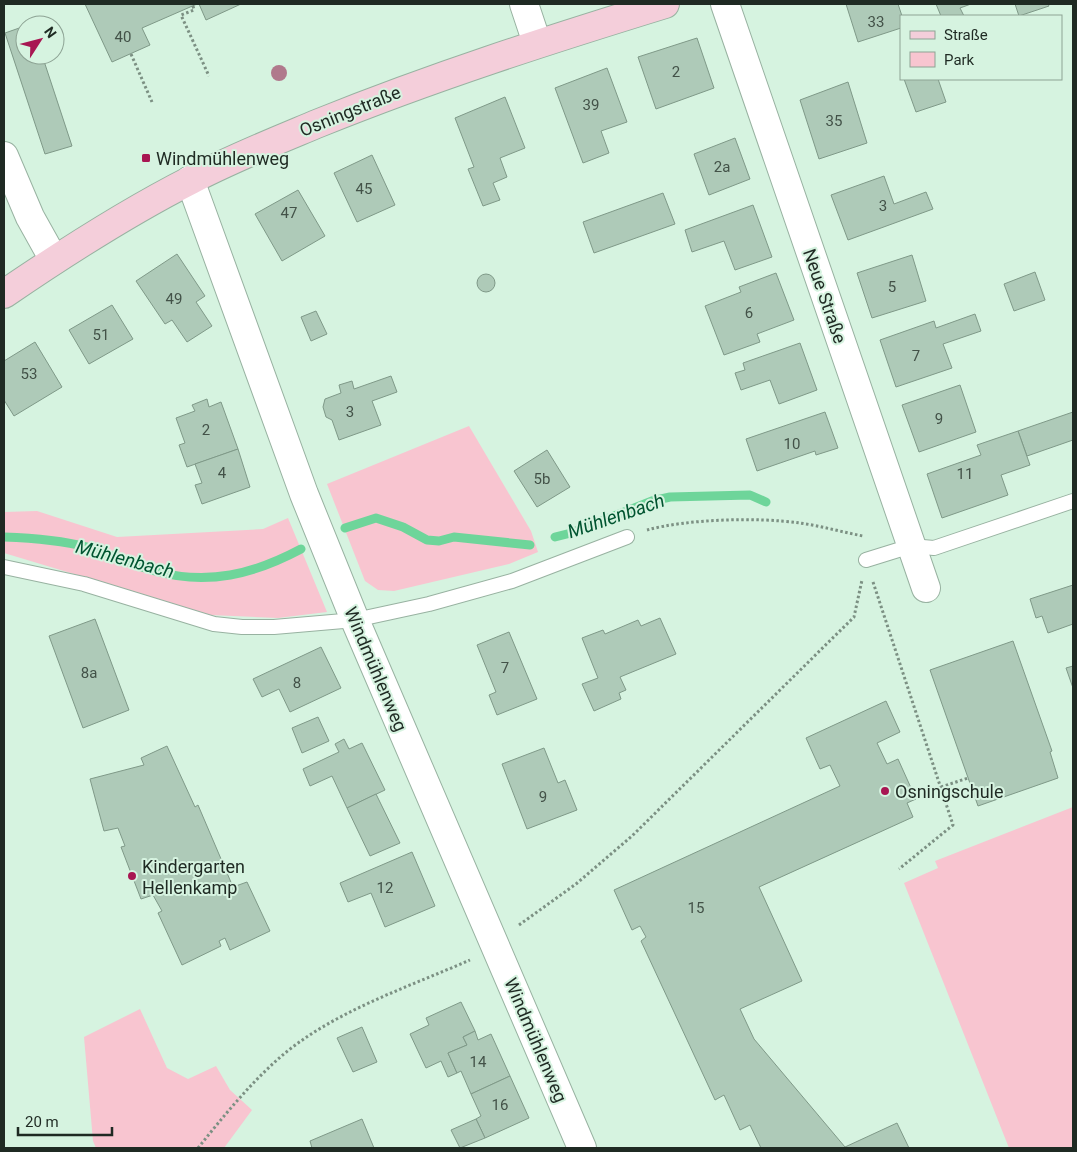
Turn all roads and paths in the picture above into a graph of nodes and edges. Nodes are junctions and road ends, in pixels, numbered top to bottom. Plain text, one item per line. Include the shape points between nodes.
1 (524, 4) edge
2 (665, 4) edge
3 (725, 4) edge
4 (193, 6) dead end
5 (537, 43) junction
6 (131, 54) dead end
7 (209, 76) dead end
8 (152, 102) dead end
9 (4, 156) edge
10 (190, 180) junction
11 (54, 260) junction
12 (4, 294) edge
13 (1073, 501) edge
14 (864, 536) dead end
15 (627, 537) joint
16 (911, 546) junction
17 (866, 560) junction
18 (4, 567) edge
19 (926, 588) dead end
20 (355, 620) junction
21 (968, 778) dead end
22 (941, 787) junction
23 (899, 869) dead end
24 (496, 948) junction
25 (198, 1148) edge
26 (582, 1148) edge

1 - 5 street
2 - 5 main road, Osningstraße
3 - 16 street, Neue Straße
4 - 7 path via 194,10 181,15
5 - 10 main road, Osningstraße via 399,91 243,154
6 - 8 path
9 - 11 street via 30,217
10 - 11 main road, Osningstraße
10 - 20 street, Windmühlenweg via 304,494
11 - 12 main road, Osningstraße
13 - 16 lane via 934,548
14 - 15 path via 799,523 719,522 658,527
15 - 20 lane via 512,581
16 - 17 lane
16 - 19 street, Neue Straße
17 - 22 path
17 - 24 path via 854,617 632,836 576,884 510,931
18 - 20 lane via 84,584 214,624 274,627
20 - 24 street, Windmühlenweg
21 - 22 path
22 - 23 path via 953,825
24 - 25 path via 334,1020 306,1038 277,1059
24 - 26 street, Windmühlenweg

